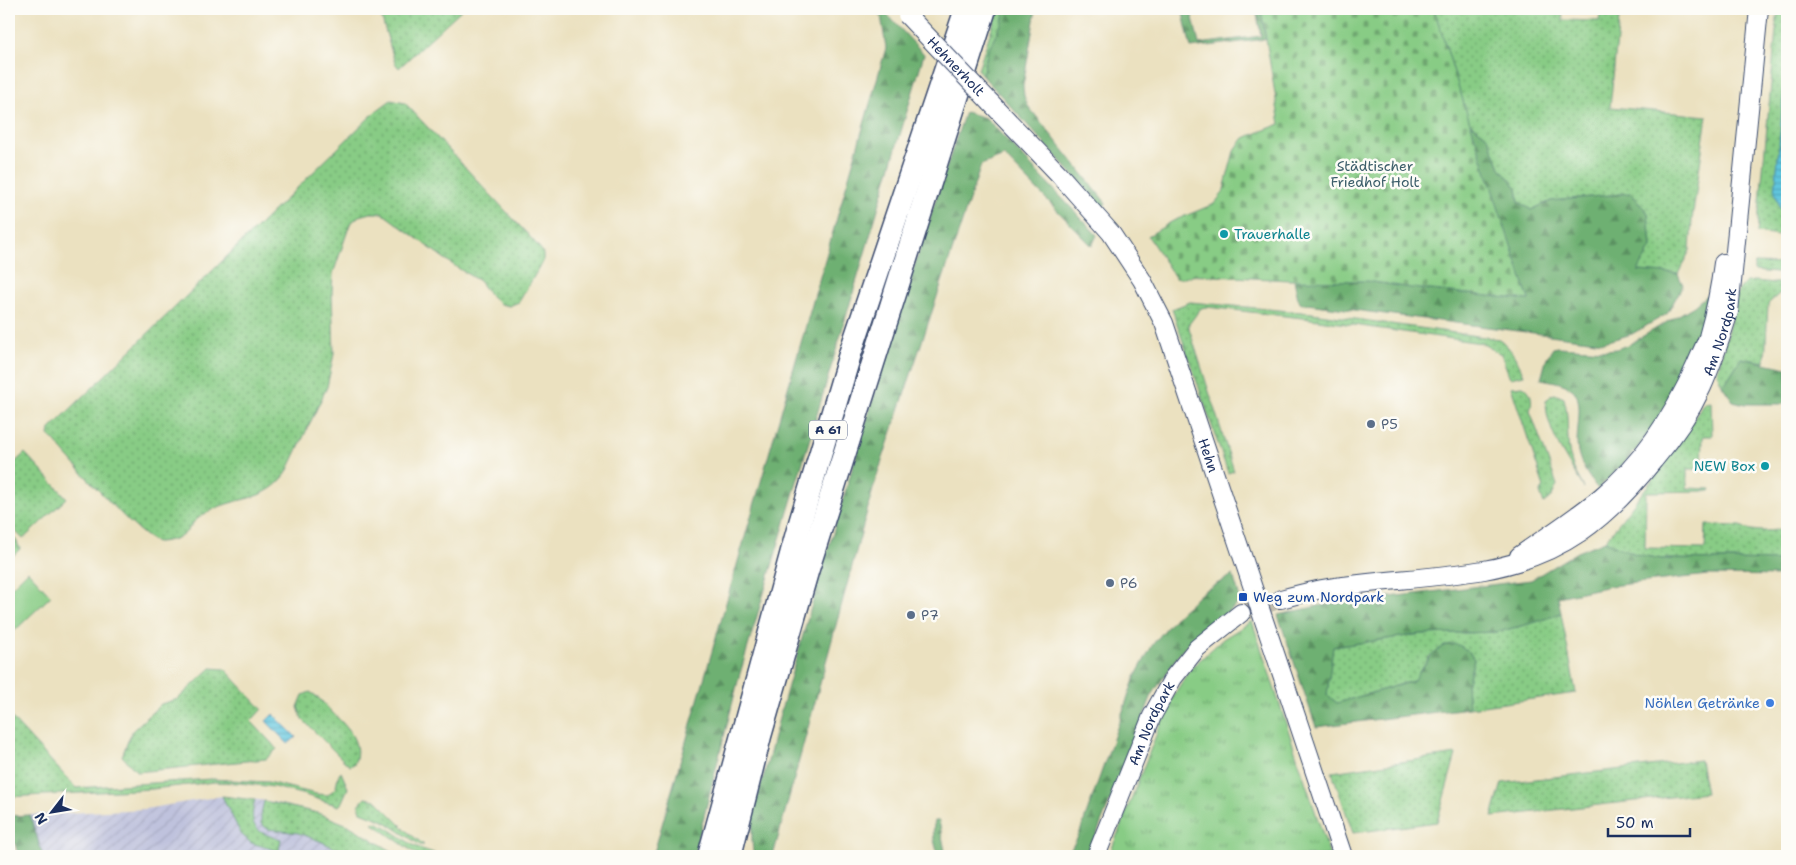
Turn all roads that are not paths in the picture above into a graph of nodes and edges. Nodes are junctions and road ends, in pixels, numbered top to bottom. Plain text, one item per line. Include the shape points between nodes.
1 (966, 9) edge
2 (985, 9) edge
3 (1747, 9) edge
4 (1759, 9) edge
5 (904, 12) edge
6 (990, 102) joint
7 (1511, 563) junction
8 (1281, 599) tunnel mouth
9 (1241, 613) tunnel mouth
10 (709, 856) edge
11 (730, 856) edge
12 (1096, 856) edge
13 (1343, 856) edge

1 - 10 highway, A 61 via 848,363 797,533
2 - 11 highway, A 61 via 807,572
3 - 7 street, Am Nordpark via 1724,259 1707,339 1662,428 1637,462 1601,497
4 - 7 street, Am Nordpark via 1732,295 1702,388 1674,435 1603,516 1569,541 1538,556
5 - 6 street, Hehnerholt, bridge
6 - 13 street, Hehn via 1111,233 1156,306 1177,358
7 - 8 street, Am Nordpark via 1485,570 1322,589
9 - 12 street, Am Nordpark via 1197,648 1174,678 1152,716

